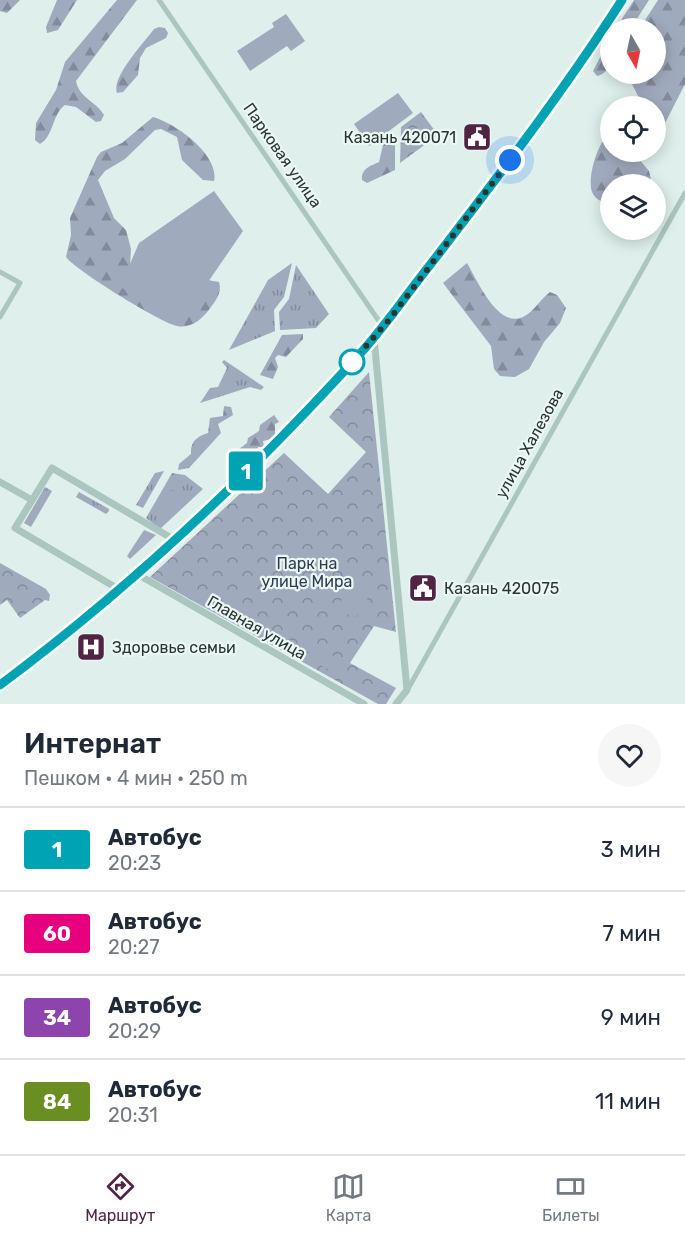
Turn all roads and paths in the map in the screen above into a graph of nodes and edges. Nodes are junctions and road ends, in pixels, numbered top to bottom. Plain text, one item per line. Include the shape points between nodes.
1 (159, 0) edge
2 (622, 0) edge
3 (685, 193) edge
4 (0, 272) edge
5 (0, 317) edge
6 (382, 327) junction
7 (374, 338) junction
8 (0, 482) edge
9 (32, 500) junction
10 (172, 539) junction
11 (137, 574) junction
12 (120, 590) junction
13 (0, 685) edge
14 (407, 690) junction
15 (399, 703) edge
16 (364, 704) edge

1 - 6 street, Парковая улица
2 - 6 main road via 578,67
3 - 14 street, улица Халезова
4 - 5 street via 20,283
6 - 7 main road
7 - 10 main road via 277,441
7 - 14 street
8 - 9 street
9 - 10 street via 52,468
9 - 12 street via 15,528
10 - 11 main road
11 - 12 main road
11 - 16 street, Главная улица
12 - 13 main road
14 - 15 street, улица Халезова

